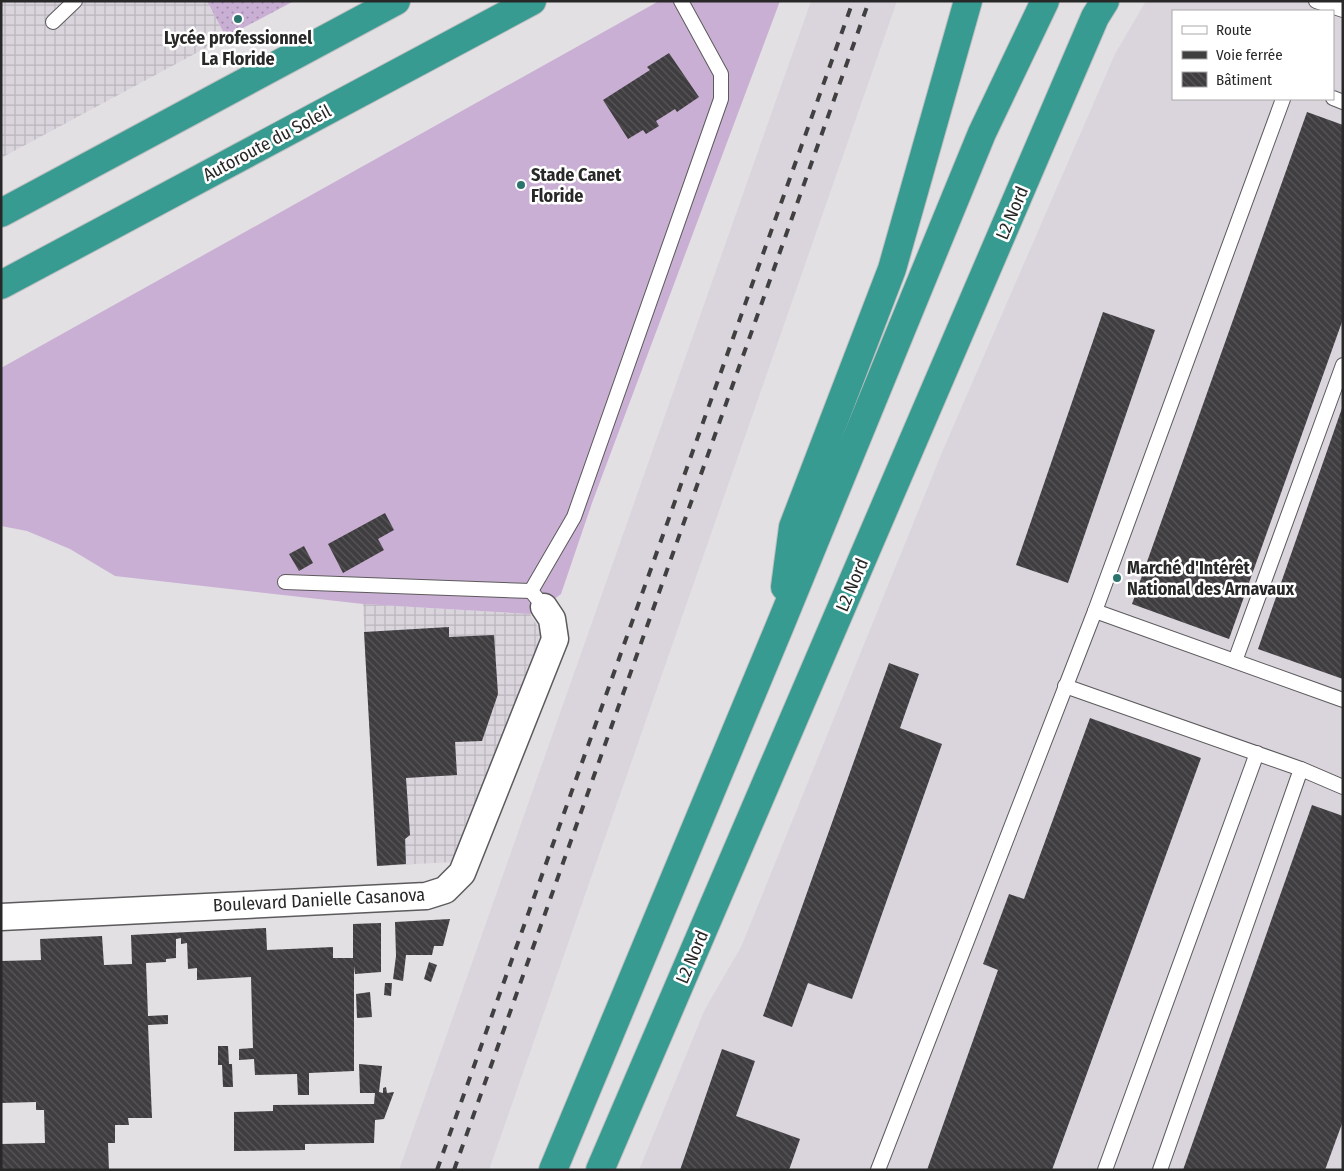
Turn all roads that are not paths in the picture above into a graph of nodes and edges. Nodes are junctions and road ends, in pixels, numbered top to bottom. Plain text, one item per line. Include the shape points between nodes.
1 (75, 1) edge
2 (396, 1) edge
3 (532, 1) edge
4 (681, 1) edge
5 (968, 1) edge
6 (1045, 1) edge
7 (1104, 1) edge
8 (1317, 5) edge
9 (1343, 10) edge
10 (52, 22) dead end
11 (1283, 100) edge
12 (1, 214) edge
13 (1, 285) edge
14 (1343, 365) edge
15 (285, 582) dead end
16 (538, 599) junction
17 (1095, 611) junction
18 (779, 628) junction
19 (1235, 661) junction
20 (1066, 686) junction
21 (1343, 700) edge
22 (1257, 753) junction
23 (1301, 769) junction
24 (1343, 787) edge
25 (1, 917) edge
26 (552, 1170) edge
27 (600, 1170) edge
28 (878, 1170) edge
29 (1105, 1170) edge
30 (1160, 1170) edge

1 - 10 lane
2 - 12 highway
3 - 13 highway, Autoroute du Soleil
4 - 16 lane via 720,74 721,99 574,517
5 - 18 highway via 892,269 793,527
6 - 18 highway via 982,133
7 - 27 highway, L2 Nord
8 - 9 lane
11 - 17 lane
14 - 19 lane
15 - 16 lane
16 - 25 street, Boulevard Danielle Casanova via 552,620 555,639 462,872 445,890 426,896
17 - 19 lane
17 - 20 lane
18 - 26 highway
19 - 21 lane
20 - 22 lane
20 - 28 lane
22 - 23 lane
22 - 29 lane
23 - 24 lane
23 - 30 lane

